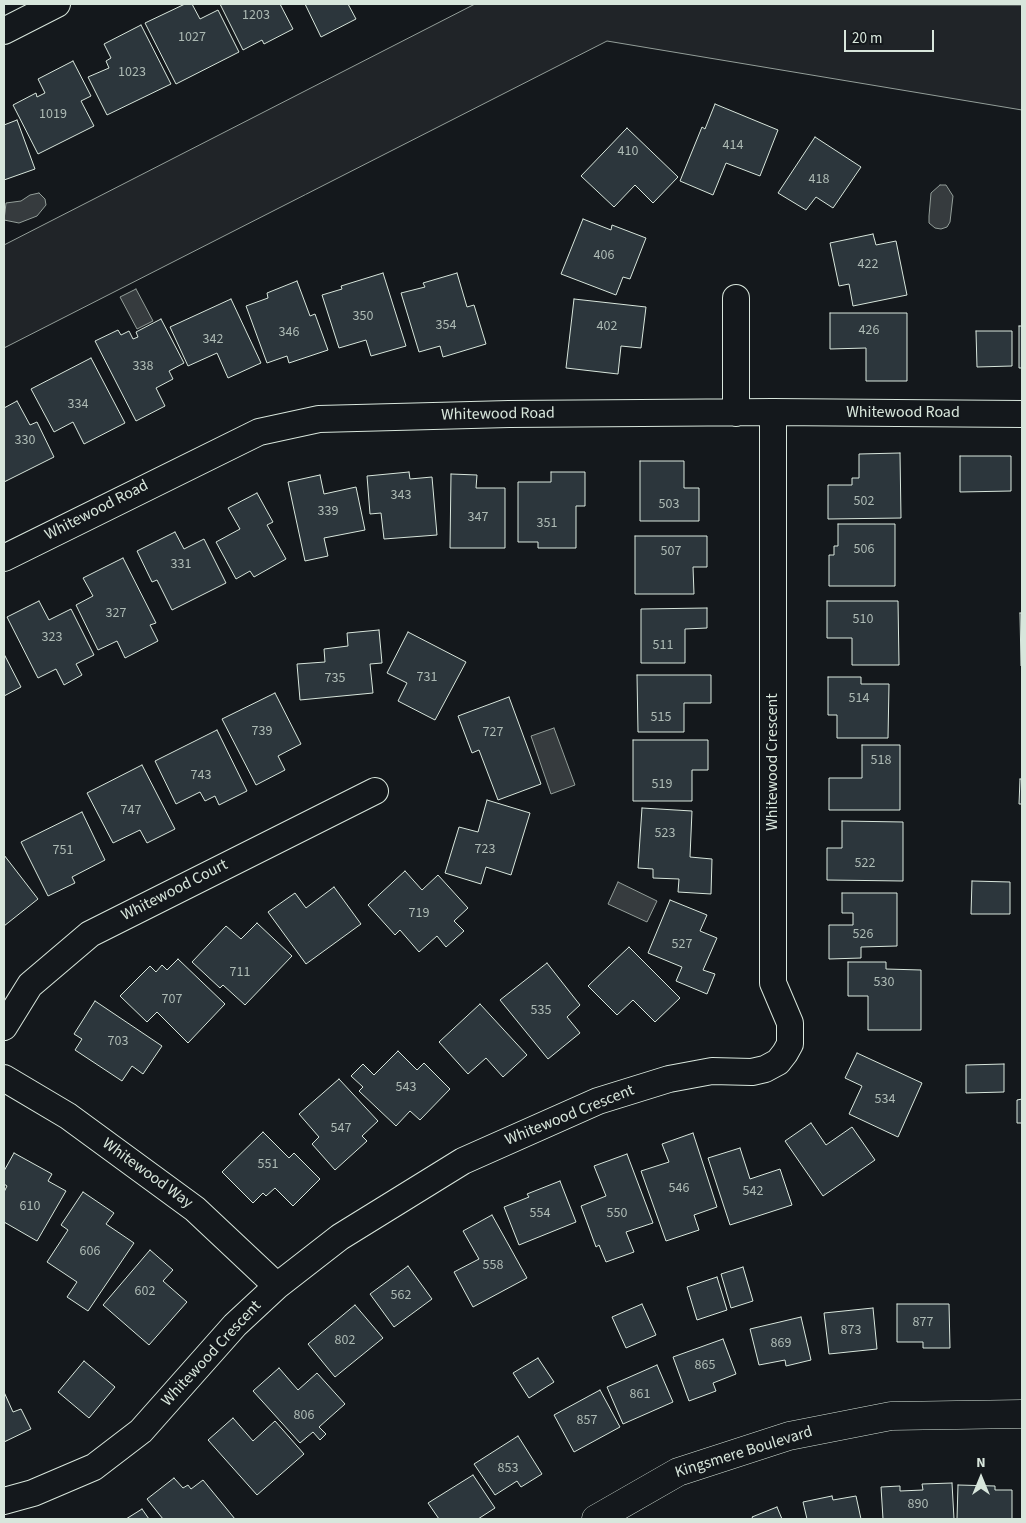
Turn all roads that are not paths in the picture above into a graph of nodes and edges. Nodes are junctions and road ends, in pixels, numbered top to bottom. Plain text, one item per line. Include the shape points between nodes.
1 (57, 4) edge
2 (4, 31) edge
3 (736, 298) dead end
4 (772, 412) junction
5 (736, 413) junction
6 (1022, 414) edge
7 (4, 558) edge
8 (375, 791) dead end
9 (4, 1027) edge
10 (4, 1078) edge
11 (277, 1286) junction
12 (1022, 1414) edge
13 (4, 1501) edge
14 (596, 1519) edge

1 - 2 street
3 - 5 street
4 - 5 street, Whitewood Road
4 - 6 street, Whitewood Road
4 - 11 street, Whitewood Crescent via 773,984 790,1023 790,1044 785,1053 778,1062 765,1069 752,1072 712,1071 669,1079 598,1101 525,1131 463,1161 397,1200
5 - 7 street, Whitewood Road via 319,419 259,432
8 - 9 street, Whitewood Court via 90,934 30,985
10 - 11 street, Whitewood Way via 68,1116 196,1209
11 - 13 street, Whitewood Crescent via 235,1325 142,1431 94,1467 33,1493
12 - 14 street, Kingsmere Boulevard via 891,1416 789,1436 678,1472

